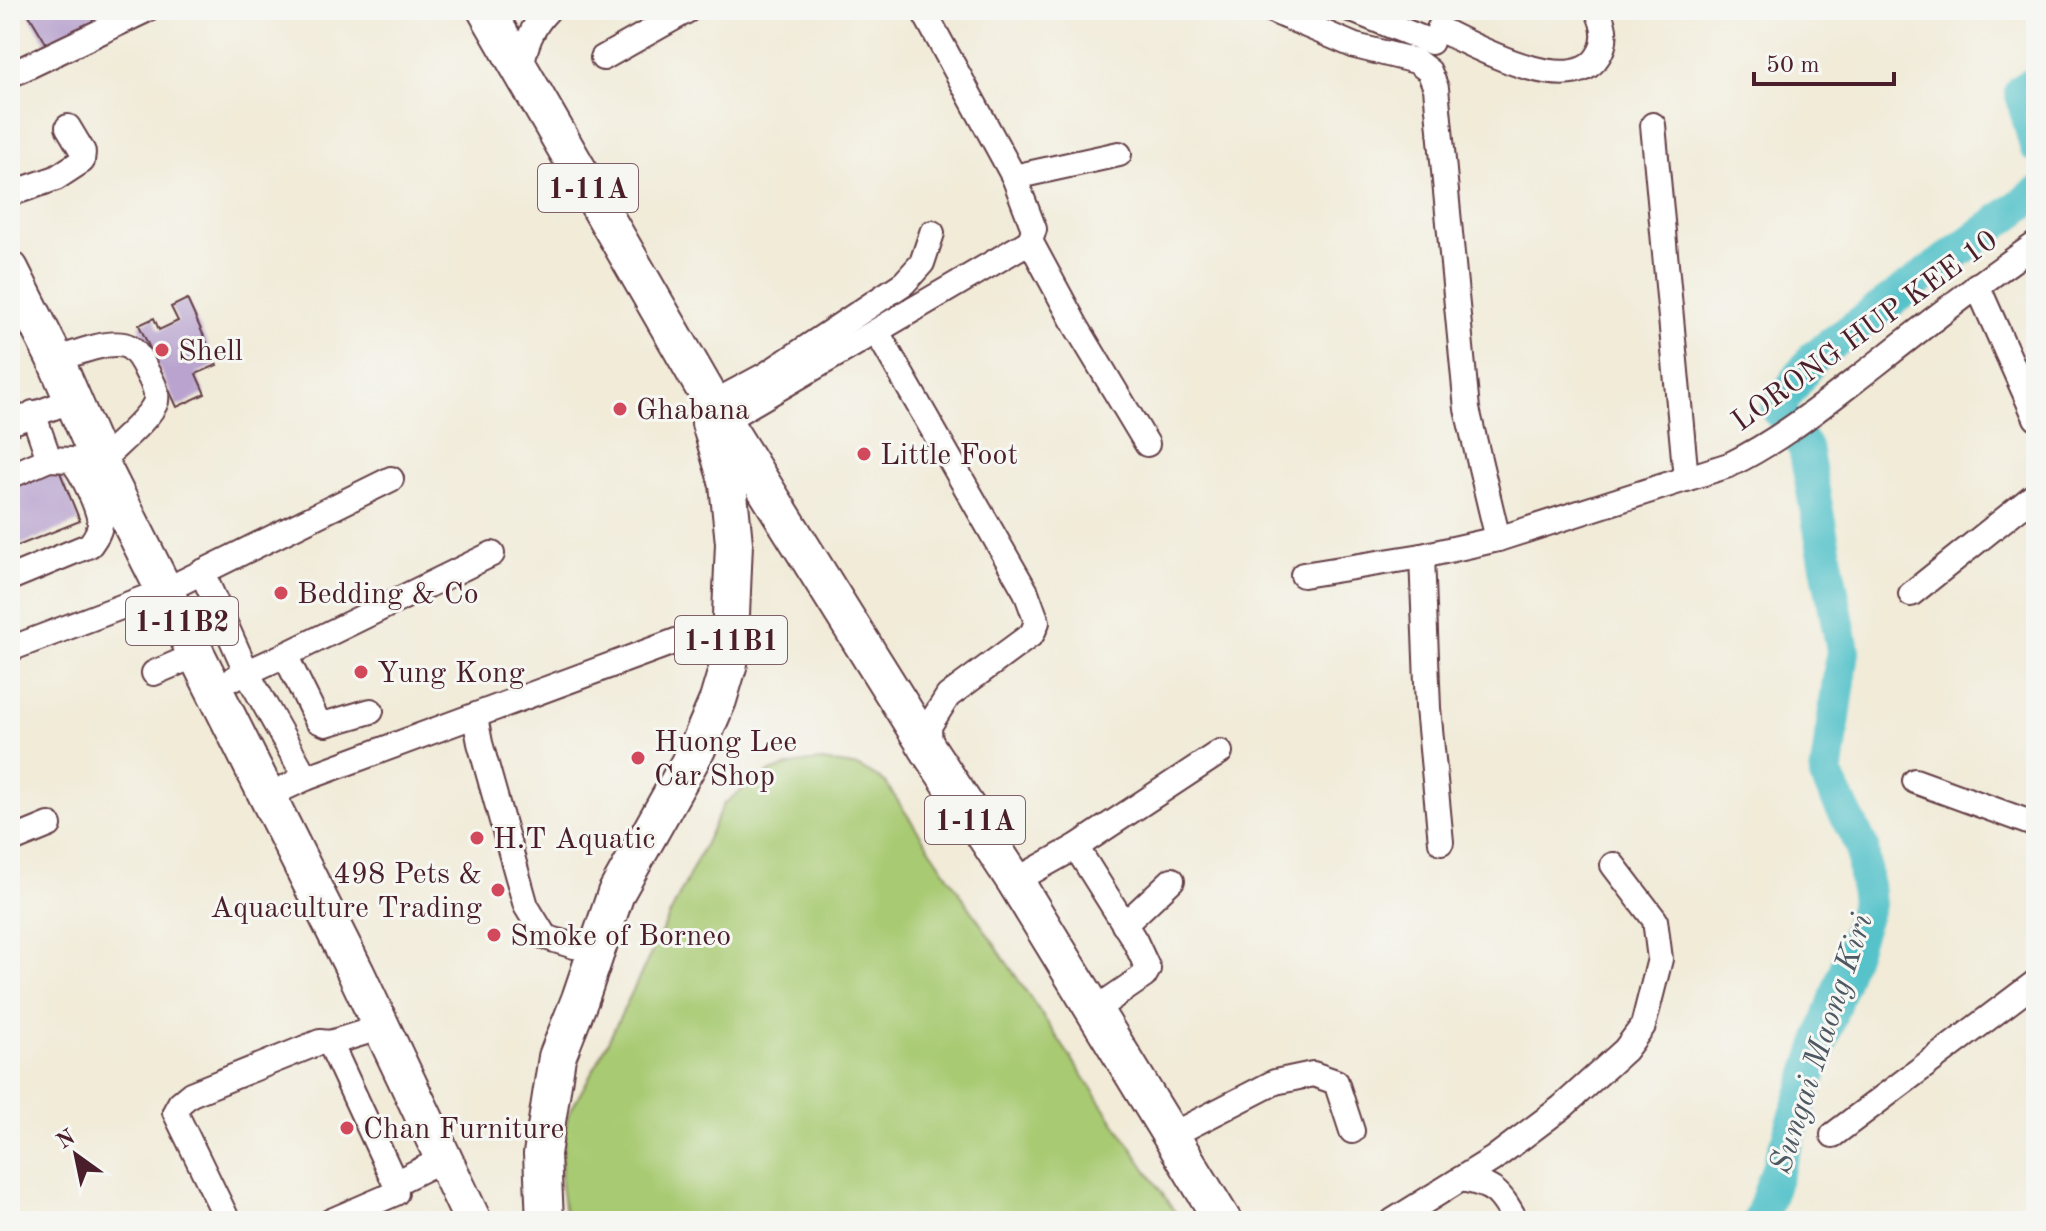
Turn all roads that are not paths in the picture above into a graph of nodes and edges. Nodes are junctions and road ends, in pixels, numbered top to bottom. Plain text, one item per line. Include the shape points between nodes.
1 (146, 10) edge
2 (486, 10) edge
3 (548, 10) edge
4 (688, 10) edge
5 (923, 10) edge
6 (1271, 10) edge
7 (1352, 10) edge
8 (1597, 10) edge
9 (1439, 27) edge
10 (603, 58) dead end
11 (1421, 65) junction
12 (520, 71) junction
13 (10, 75) edge
14 (1653, 125) dead end
15 (68, 127) dead end
16 (1119, 154) dead end
17 (1014, 177) junction
18 (10, 194) edge
19 (932, 233) dead end
20 (1030, 241) junction
21 (2036, 244) edge
22 (10, 269) edge
23 (1977, 285) junction
24 (21, 318) edge
25 (877, 332) junction
26 (56, 361) junction
27 (690, 365) junction
28 (73, 400) junction
29 (718, 412) junction
30 (33, 413) junction
31 (2036, 418) edge
32 (10, 423) edge
33 (1147, 444) dead end
34 (49, 459) junction
35 (100, 462) junction
36 (10, 476) edge
37 (391, 479) dead end
38 (1686, 479) junction
39 (2036, 494) edge
40 (1498, 539) junction
41 (492, 554) dead end
42 (1422, 556) junction
43 (202, 572) junction
44 (1303, 575) dead end
45 (10, 578) edge
46 (166, 590) junction
47 (1911, 594) dead end
48 (695, 634) dead end
49 (10, 649) edge
50 (198, 654) junction
51 (285, 655) junction
52 (154, 673) dead end
53 (231, 680) junction
54 (371, 711) dead end
55 (475, 717) junction
56 (930, 752) junction
57 (1220, 752) dead end
58 (306, 778) junction
59 (1915, 781) dead end
60 (267, 796) junction
61 (49, 825) dead end
62 (2036, 825) edge
63 (13, 831) edge
64 (1441, 842) dead end
65 (1076, 847) junction
66 (1613, 865) dead end
67 (1172, 880) dead end
68 (1015, 881) junction
69 (616, 893) junction
70 (1124, 925) junction
71 (574, 946) joint
72 (2036, 982) edge
73 (1093, 1011) junction
74 (382, 1027) junction
75 (330, 1043) junction
76 (1352, 1131) dead end
77 (1833, 1135) dead end
78 (1170, 1136) junction
79 (445, 1158) junction
80 (1461, 1179) junction
81 (395, 1183) junction
82 (228, 1221) edge
83 (331, 1221) edge
84 (473, 1221) edge
85 (545, 1221) edge
86 (1223, 1221) edge
87 (1393, 1221) edge
88 (1516, 1221) edge

1 - 13 street
2 - 12 highway, 1-11A
3 - 12 street via 525,48
4 - 10 street
5 - 17 street
6 - 11 street via 1355,46
7 - 9 street
8 - 9 street via 1605,27 1604,48 1580,72 1510,63
9 - 11 street
11 - 40 street via 1436,88 1467,409
12 - 27 highway, 1-11A
14 - 38 street
15 - 18 street via 83,152 82,161 56,178
16 - 17 street
17 - 20 street via 1034,229
19 - 29 street via 922,263 904,283
20 - 25 street
20 - 33 street
21 - 23 street, LORONG HUP KEE 10
22 - 24 highway, 1-11B2
23 - 31 street
23 - 38 street, LORONG HUP KEE 10 via 1771,444
24 - 26 highway, 1-11B2
25 - 29 street
25 - 56 street via 1026,592 1037,622 1032,634 948,696 929,726
26 - 28 highway, 1-11B2
26 - 35 street via 122,344 142,361 155,387 156,401 149,414
27 - 29 highway, 1-11A
27 - 69 highway, 1-11B1 via 728,484 734,543 729,663 697,749
28 - 30 street
28 - 35 highway, 1-11B2
29 - 56 highway, 1-11A
30 - 32 street
30 - 34 street
34 - 36 street
34 - 45 street via 71,460 80,469 100,523 97,535 90,545
35 - 46 highway, 1-11B2
37 - 43 street
38 - 40 street, LORONG HUP KEE 10
39 - 47 street
40 - 42 street, LORONG HUP KEE 10
41 - 51 street
42 - 44 street, LORONG HUP KEE 10
42 - 64 street via 1428,708
43 - 46 street
43 - 53 street
46 - 49 street
46 - 50 highway, 1-11B2
48 - 55 street
50 - 52 street
50 - 53 highway, 1-11B2
51 - 53 street
51 - 54 street via 317,720 326,724
53 - 58 street
53 - 60 highway, 1-11B2
55 - 58 street
55 - 71 street via 526,906 545,937
56 - 68 highway, 1-11A
57 - 65 street
58 - 60 street
59 - 62 street
60 - 74 highway, 1-11B2
61 - 63 street
65 - 68 street
65 - 70 street
66 - 80 street via 1655,920 1660,959 1643,1026 1625,1050 1562,1107
67 - 70 street
68 - 73 highway, 1-11A
69 - 71 highway via 587,923
69 - 85 highway, 1-11B1 via 557,1057 542,1154
70 - 73 street via 1148,969
72 - 77 street
73 - 78 highway, 1-11A
74 - 75 street
74 - 79 highway, 1-11B2
75 - 81 street
75 - 82 street via 320,1042 180,1103 175,1112
76 - 78 street via 1336,1082 1313,1074 1275,1082
78 - 86 highway, 1-11A
79 - 81 street
79 - 84 highway, 1-11B2
80 - 87 street
80 - 88 street via 1485,1184 1501,1195
81 - 83 street via 396,1193

